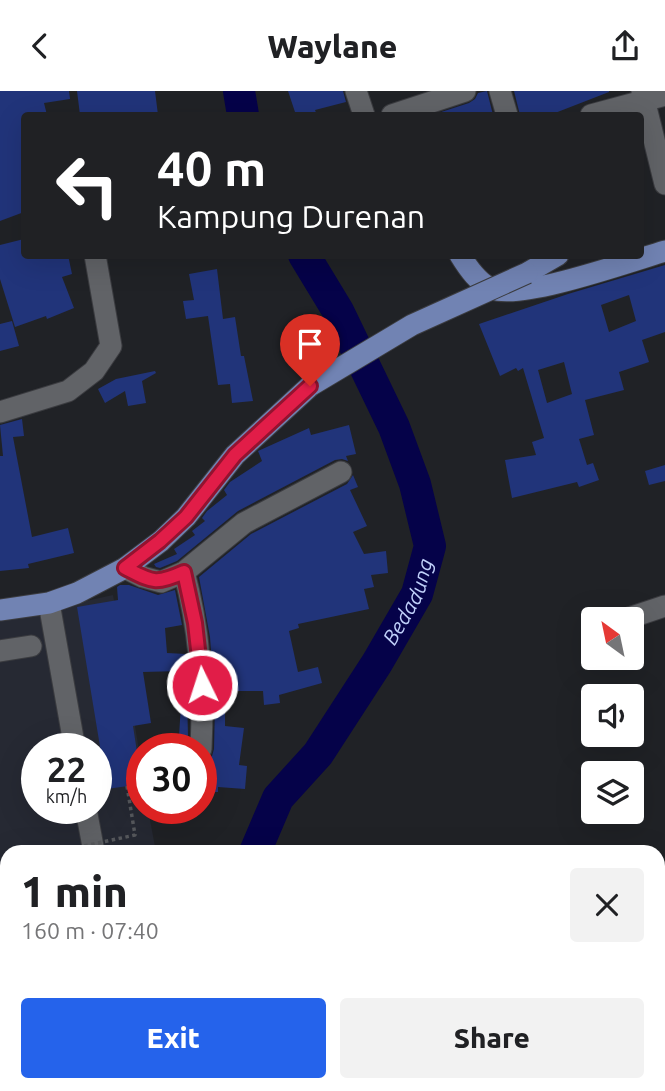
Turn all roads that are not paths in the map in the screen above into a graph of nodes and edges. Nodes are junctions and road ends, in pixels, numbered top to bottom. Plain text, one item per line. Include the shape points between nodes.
1 (356, 91) edge
2 (465, 91) edge
3 (500, 91) edge
4 (665, 95) edge
5 (643, 96) edge
6 (363, 112) edge
7 (401, 112) edge
8 (506, 112) edge
9 (600, 112) edge
10 (665, 184) edge
11 (665, 251) edge
12 (644, 257) edge
13 (96, 259) edge
14 (463, 259) edge
15 (551, 259) edge
16 (638, 259) edge
17 (0, 412) edge
18 (341, 473) dead end
19 (125, 568) junction
20 (184, 572) junction
21 (50, 603) junction
22 (665, 606) edge
23 (0, 610) edge
24 (644, 613) edge
25 (31, 646) dead end
26 (0, 651) edge
27 (72, 733) edge
28 (202, 733) edge
29 (89, 824) edge
30 (93, 845) edge

1 - 6 street
2 - 7 street
3 - 8 street
4 - 5 street
5 - 9 street
5 - 10 street
11 - 12 main road
13 - 17 street via 110,346 94,371 68,391
14 - 16 main road via 482,282 506,292 532,290
15 - 19 main road, bridge via 412,325 310,386 235,455 186,517
18 - 20 street via 244,523
19 - 20 street via 161,582
19 - 21 main road
20 - 28 street via 201,662
21 - 23 main road
21 - 27 street
22 - 24 street
25 - 26 street
29 - 30 street

